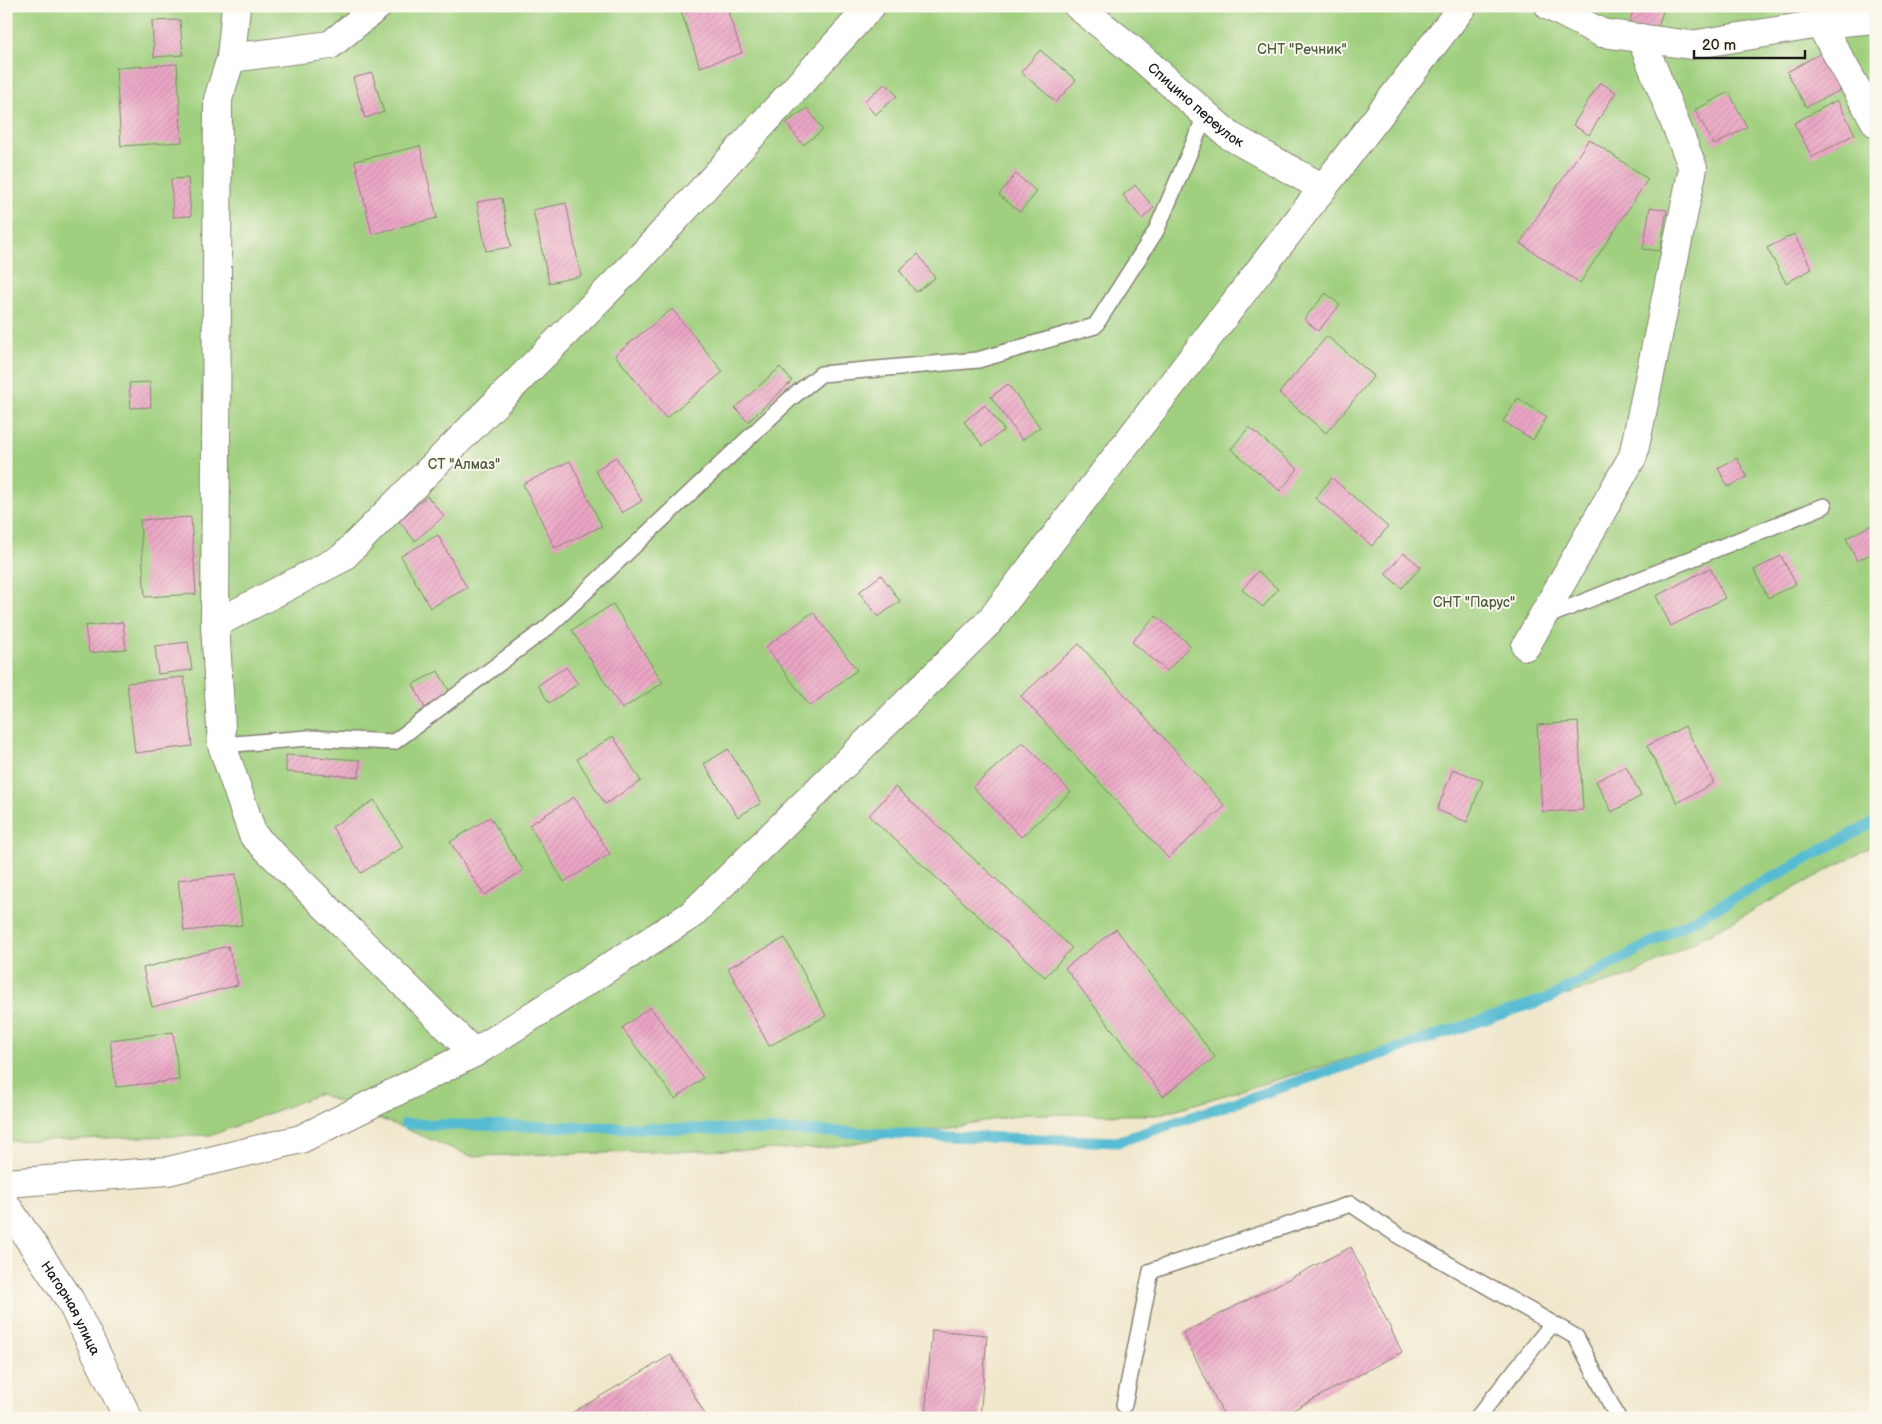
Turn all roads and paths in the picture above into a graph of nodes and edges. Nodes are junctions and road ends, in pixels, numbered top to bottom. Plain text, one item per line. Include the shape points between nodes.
1 (236, 6) edge
2 (378, 6) edge
3 (871, 6) edge
4 (1078, 6) edge
5 (1463, 6) edge
6 (1549, 6) edge
7 (1876, 19) edge
8 (1820, 24) junction
9 (1641, 38) junction
10 (231, 58) junction
11 (1206, 114) junction
12 (1876, 123) edge
13 (1324, 188) junction
14 (1824, 506) dead end
15 (1541, 619) junction
16 (215, 624) junction
17 (1526, 646) dead end
18 (222, 745) junction
19 (474, 1054) junction
20 (6, 1183) edge
21 (6, 1205) edge
22 (1552, 1324) junction
23 (1124, 1405) dead end
24 (128, 1418) edge
25 (1477, 1418) edge
26 (1618, 1418) edge

1 - 10 street
2 - 10 street via 330,45
3 - 16 street via 636,262 342,558
4 - 11 street, Спицино переулок
5 - 13 street
6 - 9 street via 1602,33
7 - 8 street
8 - 9 street via 1691,45
8 - 12 street
9 - 15 street via 1694,168 1633,456
10 - 16 street via 218,99
11 - 13 street, Спицино переулок via 1230,136
11 - 18 lane via 1156,231 1094,326 978,360 821,374 790,399 548,627 394,742 308,738
13 - 19 street via 989,622 692,915
14 - 15 lane
15 - 17 street
16 - 18 street
18 - 19 street via 253,835
19 - 20 street via 301,1139 168,1171
21 - 24 street, Нагорная улица via 70,1300
22 - 23 lane via 1398,1236 1351,1204 1151,1270
22 - 25 lane
22 - 26 lane via 1576,1338

